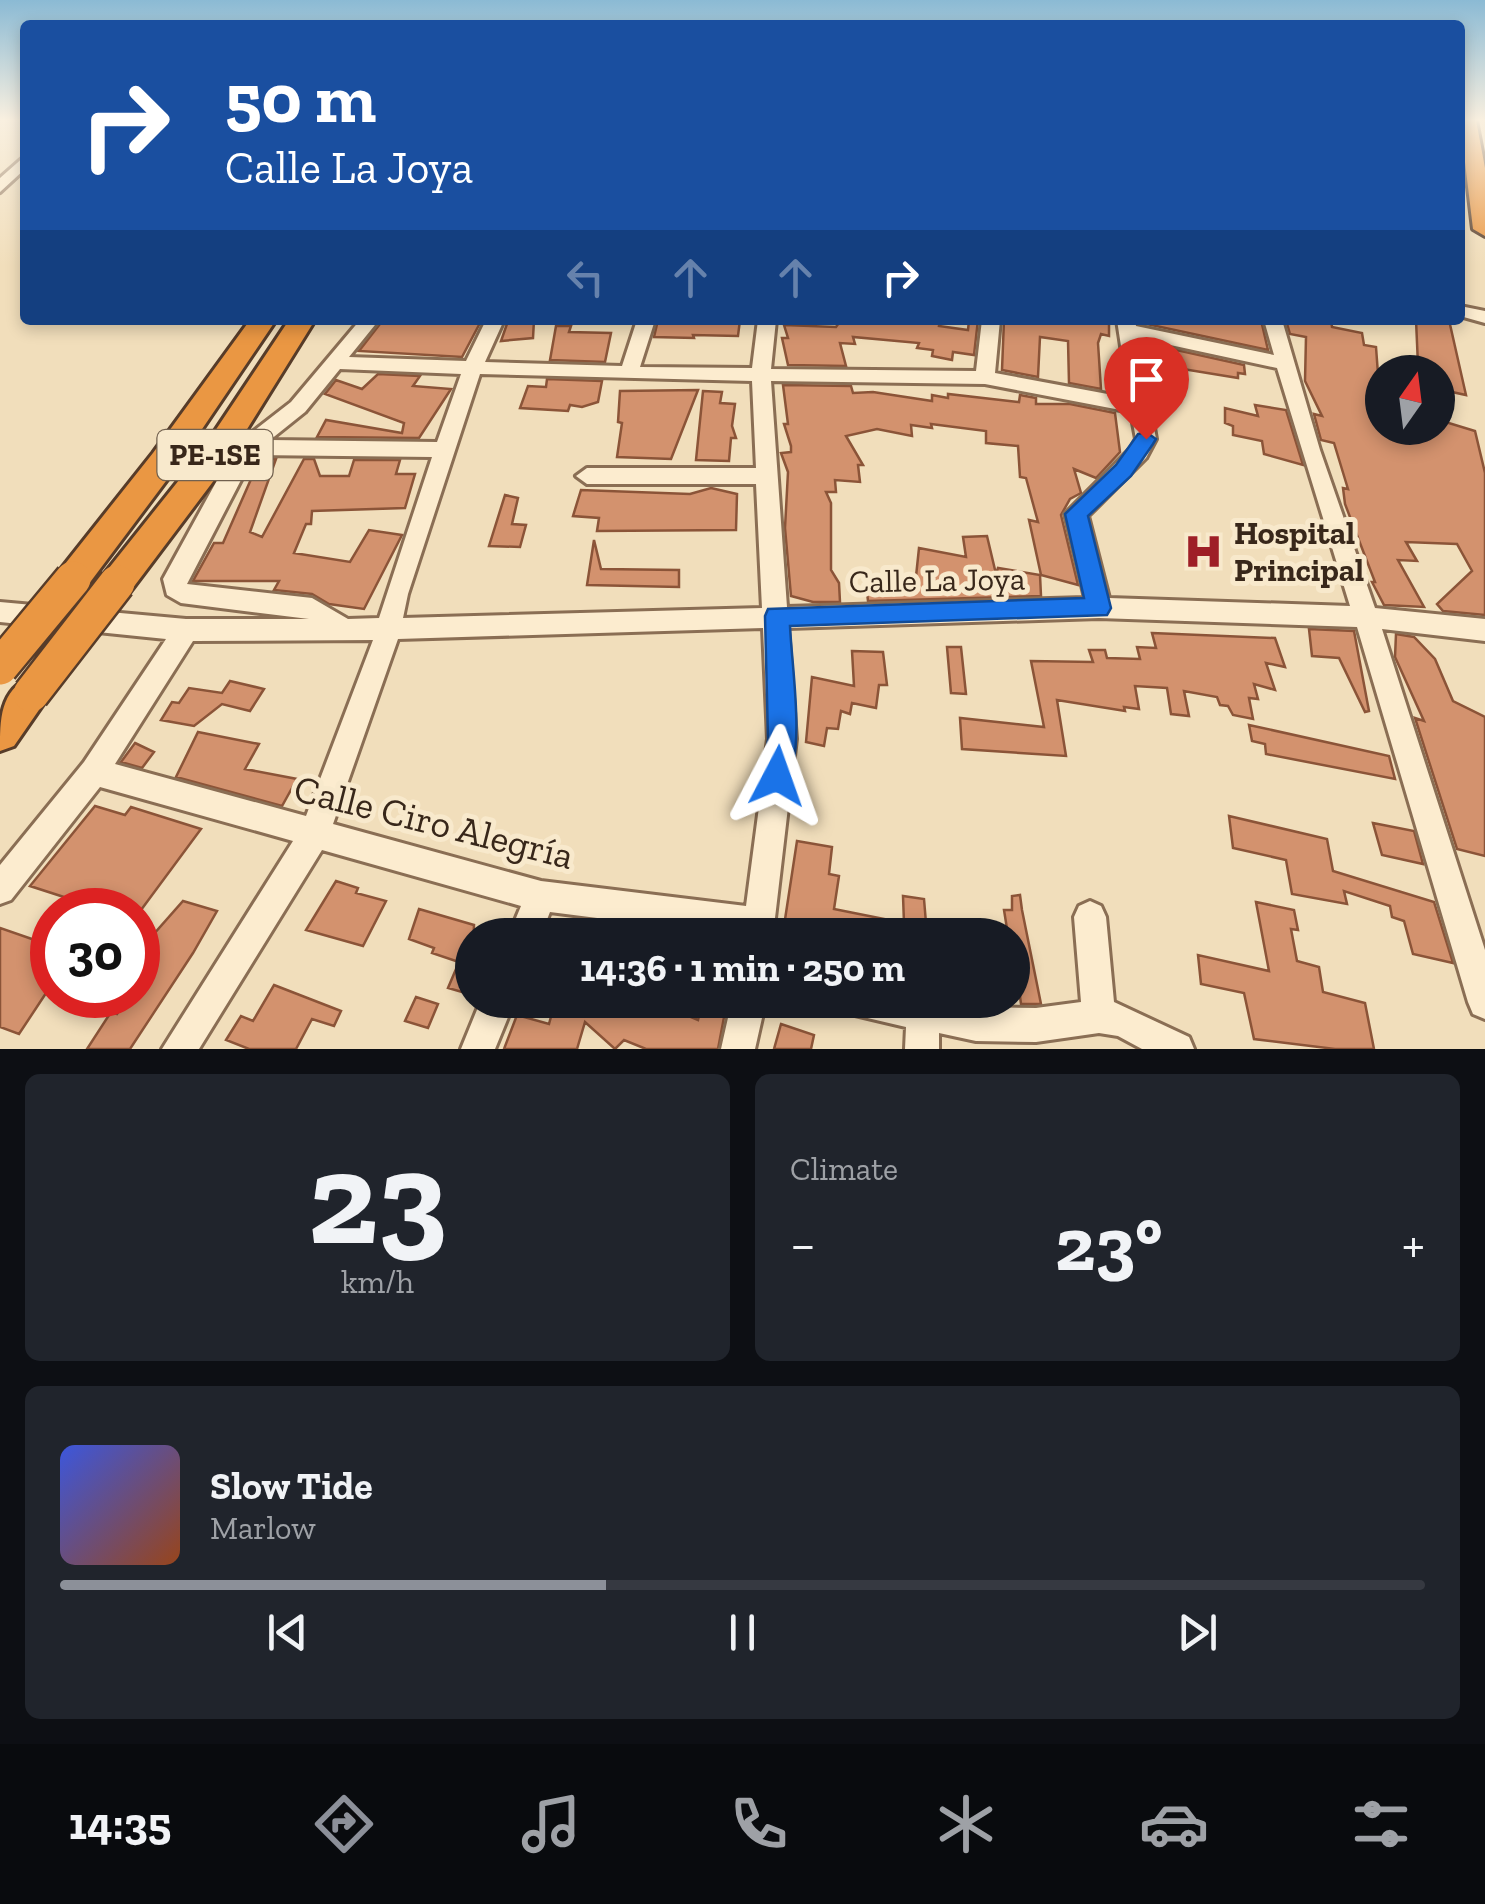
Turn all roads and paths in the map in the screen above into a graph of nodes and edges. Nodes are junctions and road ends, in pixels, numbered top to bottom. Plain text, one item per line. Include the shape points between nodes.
1 (1475, 169) edge
2 (1485, 229) edge
3 (259, 325) edge
4 (299, 325) edge
5 (366, 325) edge
6 (493, 325) edge
7 (644, 325) edge
8 (766, 325) edge
9 (990, 325) edge
10 (1127, 325) edge
11 (1274, 325) edge
12 (336, 363) junction
13 (1283, 363) junction
14 (472, 367) junction
15 (629, 374) junction
16 (761, 375) junction
17 (985, 378) junction
18 (1142, 407) junction
19 (248, 447) junction
20 (444, 450) junction
21 (208, 464) junction
22 (587, 476) dead end
23 (768, 476) junction
24 (1099, 608) junction
25 (0, 612) edge
26 (777, 616) junction
27 (1366, 617) junction
28 (344, 629) junction
29 (390, 629) junction
30 (186, 630) junction
31 (1485, 630) edge
32 (0, 666) edge
33 (0, 733) edge
34 (94, 772) junction
35 (314, 835) junction
36 (0, 890) edge
37 (541, 896) junction
38 (1090, 917) dead end
39 (532, 918) edge
40 (686, 918) edge
41 (760, 918) edge
42 (1485, 1002) edge
43 (1100, 1016) junction
44 (491, 1018) edge
45 (744, 1018) edge
46 (923, 1018) edge
47 (944, 1018) edge
48 (180, 1049) edge
49 (478, 1049) edge
50 (738, 1049) edge
51 (922, 1049) edge
52 (1177, 1049) edge

1 - 2 highway
3 - 32 highway, PE-1SE, bridge via 164,461
4 - 21 highway, PE-1SE
5 - 12 street
6 - 14 street
7 - 15 street
8 - 16 street
9 - 17 street
10 - 13 street
10 - 18 street
11 - 13 street
12 - 14 street
12 - 19 street via 290,415
13 - 27 street
14 - 15 street
14 - 20 street
15 - 16 street
16 - 17 street
16 - 23 street
17 - 18 street
18 - 24 street via 1146,439 1139,454 1076,514
19 - 20 street
19 - 21 street
19 - 28 street via 174,588 312,608
20 - 29 street
21 - 33 highway, PE-1SE, bridge
22 - 23 street
23 - 26 street
24 - 26 street, Calle La Joya
24 - 27 street, Calle La Joya
25 - 30 street, Calle La Joya
26 - 29 street, Calle La Joya
26 - 41 street via 782,739
27 - 31 street, Calle La Joya
27 - 42 street
28 - 29 street, Calle La Joya
28 - 30 street, Calle La Joya
29 - 35 street
30 - 34 street
34 - 35 street, Calle Ciro Alegría
34 - 36 street
35 - 37 street, Calle Ciro Alegría
35 - 48 street
37 - 39 street
37 - 40 street, Calle Ciro Alegría
38 - 43 street
43 - 47 street via 1036,1025
43 - 52 street
44 - 49 street
45 - 50 street
46 - 51 street

